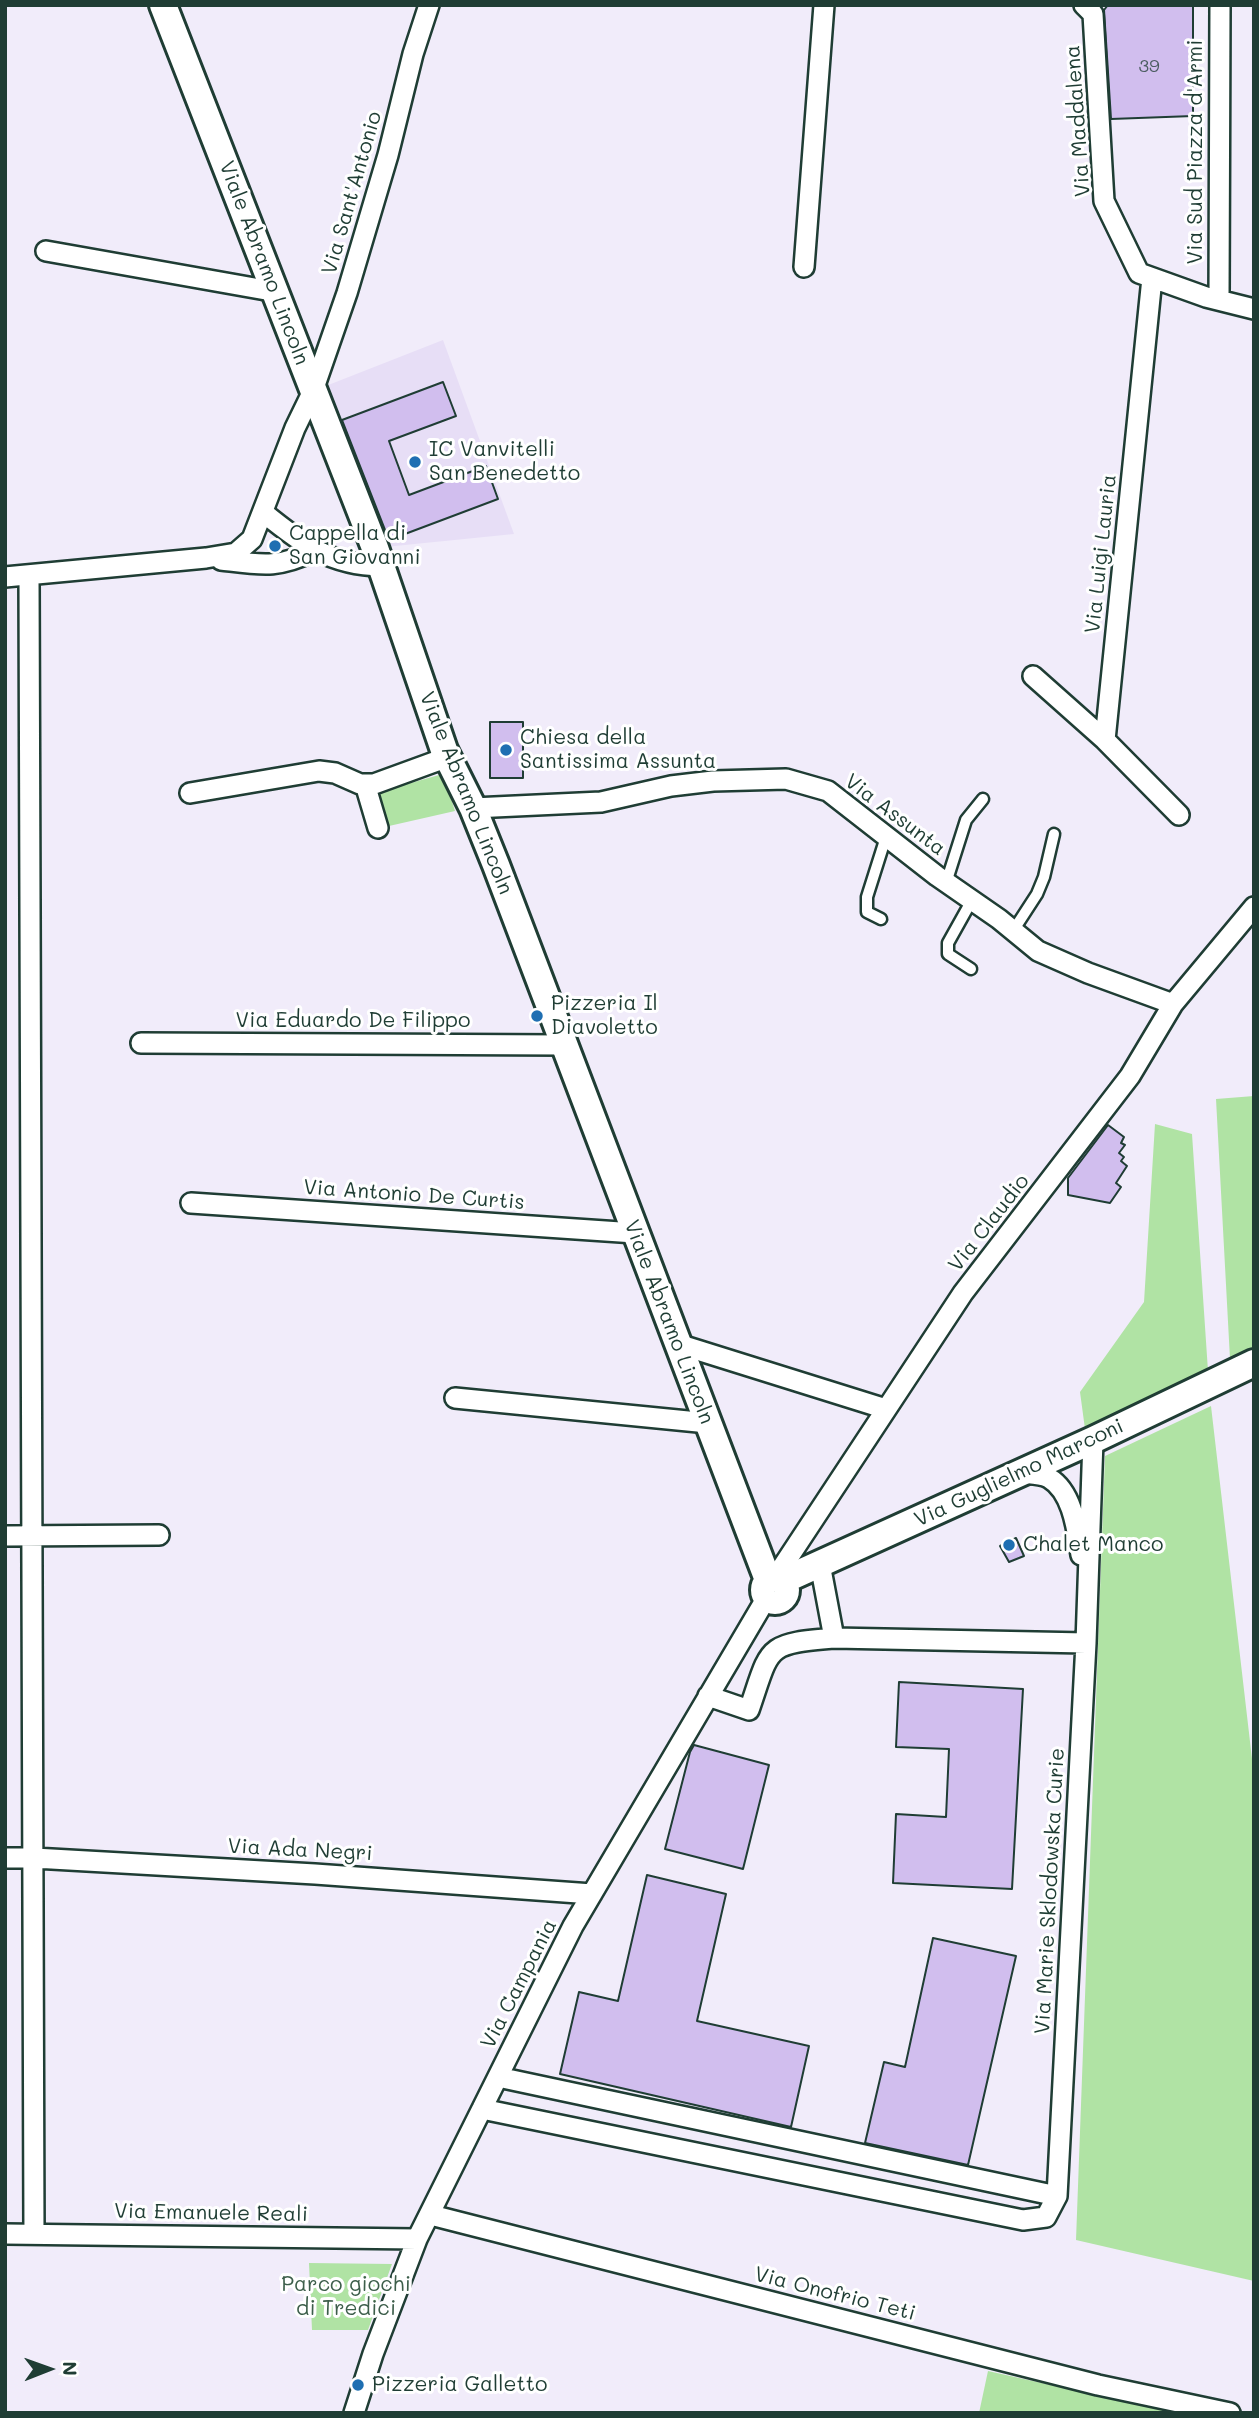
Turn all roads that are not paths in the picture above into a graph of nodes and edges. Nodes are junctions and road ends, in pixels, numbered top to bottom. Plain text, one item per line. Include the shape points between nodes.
1 (163, 5) edge
2 (429, 5) edge
3 (824, 5) edge
4 (1220, 5) edge
5 (1092, 8) edge
6 (46, 251) dead end
7 (804, 267) dead end
8 (1152, 278) junction
9 (277, 292) junction
10 (1219, 299) junction
11 (1254, 309) edge
12 (313, 391) junction
13 (264, 513) junction
14 (316, 550) junction
15 (206, 558) junction
16 (381, 566) junction
17 (29, 575) junction
18 (5, 577) edge
19 (1033, 676) dead end
20 (1105, 740) junction
21 (448, 757) junction
22 (365, 784) junction
23 (190, 793) dead end
24 (983, 799) dead end
25 (473, 808) junction
26 (1179, 815) dead end
27 (378, 828) dead end
28 (1054, 834) dead end
29 (886, 837) junction
30 (946, 883) junction
31 (972, 900) junction
32 (1254, 907) edge
33 (881, 919) dead end
34 (1013, 931) junction
35 (971, 969) dead end
36 (1173, 1004) junction
37 (141, 1043) dead end
38 (564, 1045) junction
39 (191, 1203) dead end
40 (635, 1233) junction
41 (677, 1343) junction
42 (1254, 1363) edge
43 (455, 1398) dead end
44 (886, 1409) junction
45 (708, 1423) junction
46 (1093, 1440) junction
47 (1021, 1473) junction
48 (159, 1535) dead end
49 (5, 1536) edge
50 (32, 1536) junction
51 (820, 1564) junction
52 (773, 1584) junction
53 (1088, 1588) junction
54 (834, 1638) junction
55 (1086, 1643) junction
56 (708, 1696) junction
57 (5, 1858) edge
58 (34, 1858) junction
59 (592, 1894) junction
60 (498, 2077) junction
61 (482, 2109) junction
62 (1057, 2196) junction
63 (431, 2215) junction
64 (5, 2234) edge
65 (34, 2234) junction
66 (417, 2239) junction
67 (354, 2413) edge
68 (1230, 2413) edge

1 - 9 street, Viale Abramo Lincoln
2 - 12 street, Via Sant'Antonio via 355,268
3 - 7 street
4 - 10 street, Via Sud Piazza d'Armi
5 - 8 street, Via Maddalena via 1104,201 1139,273
6 - 9 street
8 - 10 street, Via Maddalena
8 - 20 street, Via Luigi Lauria
9 - 12 street, Viale Abramo Lincoln
10 - 11 street, Via Maddalena
12 - 13 street, Via Sant'Antonio
12 - 16 street, Viale Abramo Lincoln
13 - 14 street
13 - 15 street, Via Sant'Antonio via 252,539 236,553
14 - 15 street via 280,564
14 - 16 street via 356,565
15 - 17 street
16 - 21 street, Viale Abramo Lincoln
17 - 18 street
17 - 50 street
19 - 20 street
20 - 26 street
21 - 22 street
21 - 25 street, Viale Abramo Lincoln
22 - 23 street via 319,771
22 - 27 street
24 - 30 lane via 966,820
25 - 29 street, Via Assunta via 601,802 671,786 786,779 828,791
25 - 38 street, Viale Abramo Lincoln
28 - 34 lane via 1037,894
29 - 30 street, Via Assunta
29 - 33 lane via 867,897 867,912
30 - 31 street, Via Assunta
31 - 34 street, Via Assunta
31 - 35 lane via 948,943 948,954
32 - 36 street, Via Claudio
34 - 36 street, Via Assunta via 1038,951
36 - 44 street, Via Claudio via 1130,1076 963,1293
37 - 38 street, Via Eduardo De Filippo
38 - 40 street, Viale Abramo Lincoln
39 - 40 street, Via Antonio De Curtis
40 - 41 street, Viale Abramo Lincoln
41 - 44 street
41 - 45 street, Viale Abramo Lincoln
42 - 46 street, Via Guglielmo Marconi
43 - 45 street
44 - 52 street, Via Claudio
45 - 52 street, Viale Abramo Lincoln
46 - 47 street, Via Guglielmo Marconi
46 - 53 street, Via Marie Sklodowska Curie
47 - 51 street, Via Guglielmo Marconi
47 - 53 street, Via Marie Sklodowska Curie via 1049,1478 1065,1496
48 - 50 street
49 - 50 street
50 - 58 street
51 - 52 street, Via Guglielmo Marconi
51 - 54 street
52 - 56 street, Via Campania
53 - 55 street, Via Marie Sklodowska Curie
54 - 55 street
54 - 56 street via 796,1641 776,1648 766,1660 749,1710
55 - 62 street, Via Marie Sklodowska Curie
56 - 59 street, Via Campania
57 - 58 street, Via Ada Negri
58 - 59 street, Via Ada Negri
58 - 65 street
59 - 60 street, Via Campania
60 - 61 street, Via Campania
60 - 62 street
61 - 62 street via 1023,2220 1046,2217
61 - 63 street, Via Campania
63 - 66 street, Via Campania
63 - 68 street, Via Onofrio Teti via 1098,2385
64 - 65 street, Via Emanuele Reali
65 - 66 street, Via Emanuele Reali
66 - 67 street, Via Campania

